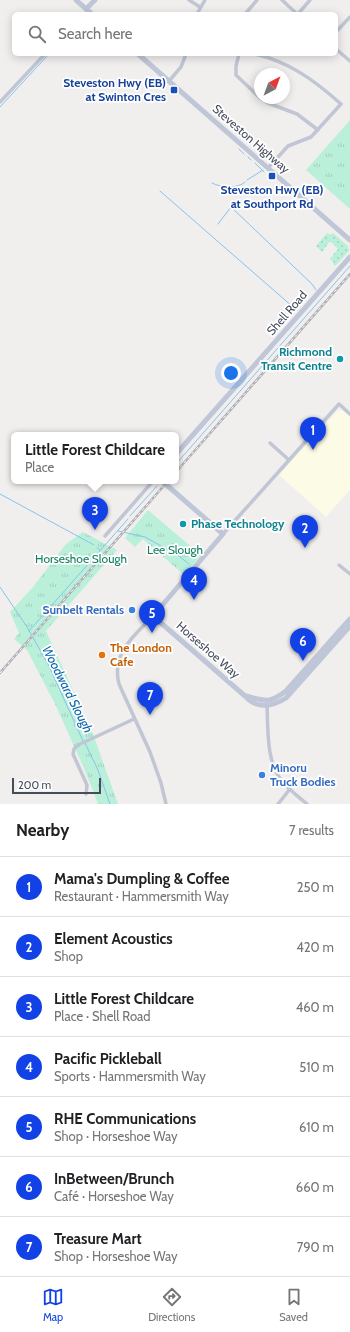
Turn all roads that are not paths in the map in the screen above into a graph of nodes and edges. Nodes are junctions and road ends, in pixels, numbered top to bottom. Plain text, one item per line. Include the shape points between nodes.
1 (76, 0) edge
2 (95, 0) edge
3 (189, 0) edge
4 (204, 0) edge
5 (257, 0) edge
6 (282, 0) edge
7 (310, 0) edge
8 (200, 7) junction
9 (85, 11) edge
10 (198, 12) edge
11 (247, 12) edge
12 (296, 12) edge
13 (300, 12) edge
14 (350, 17) edge
15 (338, 30) edge
16 (338, 51) edge
17 (43, 56) edge
18 (140, 56) edge
19 (185, 56) edge
20 (238, 56) edge
21 (268, 56) edge
22 (350, 62) edge
23 (169, 81) junction
24 (254, 92) edge
25 (0, 102) edge
26 (271, 104) edge
27 (318, 130) junction
28 (268, 168) junction
29 (350, 240) edge
30 (350, 257) edge
31 (350, 414) edge
32 (270, 443) dead end
33 (179, 451) edge
34 (289, 460) junction
35 (150, 484) edge
36 (165, 484) edge
37 (223, 534) junction
38 (105, 536) dead end
39 (339, 565) dead end
40 (350, 574) edge
41 (153, 616) junction
42 (350, 619) edge
43 (350, 626) edge
44 (267, 703) junction
45 (134, 719) junction
46 (290, 790) junction
47 (86, 794) dead end
48 (166, 804) edge
49 (278, 804) edge
50 (307, 804) edge

1 - 9 street
2 - 9 street
3 - 8 street
4 - 8 street
5 - 11 street
6 - 12 street
7 - 13 street
8 - 10 street
14 - 15 street
16 - 22 street
17 - 25 street
18 - 23 street, Steveston Highway
19 - 23 street via 181,67
20 - 24 street via 236,75
21 - 27 street via 301,72 341,104
23 - 28 street, Steveston Highway
26 - 27 street via 297,114
27 - 28 street via 307,140 288,146
28 - 29 street, Steveston Highway
30 - 33 street, Shell Road
31 - 34 street via 338,404
32 - 34 street
34 - 37 street
35 - 38 street
36 - 37 street
37 - 41 street
39 - 40 street
41 - 44 street, Horseshoe Way via 245,696
41 - 45 street via 124,648 119,657 116,673
42 - 44 street via 286,691
43 - 44 street via 290,695 281,702
44 - 46 street via 273,765 281,781
45 - 47 street via 75,748 73,753 87,786
45 - 48 street via 150,752
46 - 49 street
46 - 50 street

